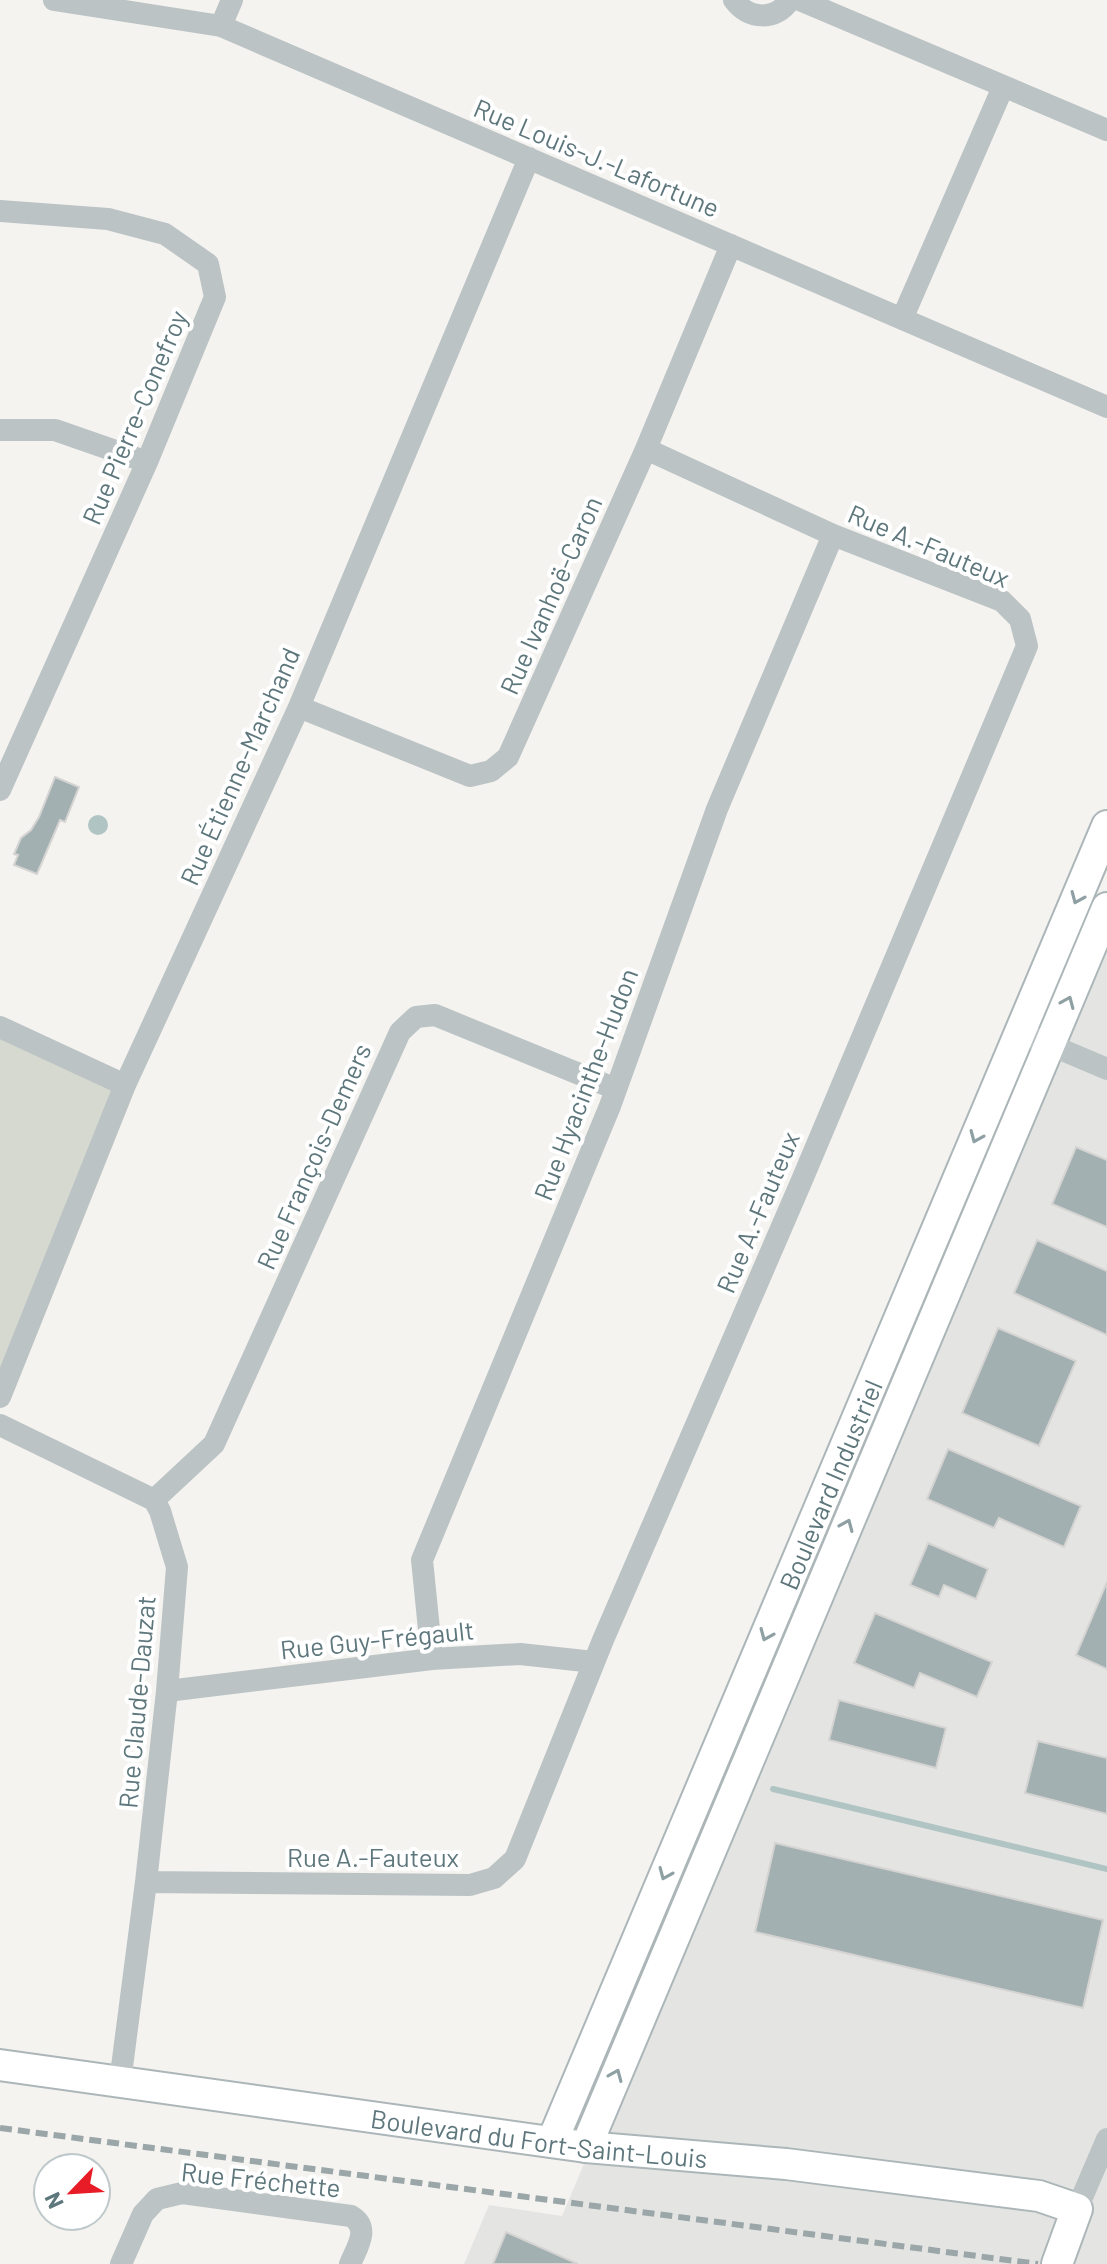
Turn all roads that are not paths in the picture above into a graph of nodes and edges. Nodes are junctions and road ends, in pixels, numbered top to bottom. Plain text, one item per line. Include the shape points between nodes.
1 (54, 0) edge
2 (232, 0) edge
3 (734, 0) edge
4 (790, 0) edge
5 (800, 0) edge
6 (221, 26) junction
7 (1003, 87) junction
8 (1107, 130) edge
9 (529, 158) junction
10 (0, 211) edge
11 (731, 245) junction
12 (902, 319) junction
13 (1107, 407) edge
14 (0, 430) edge
15 (646, 449) junction
16 (147, 462) junction
17 (833, 535) junction
18 (299, 707) junction
19 (0, 790) edge
20 (1107, 826) edge
21 (1107, 908) edge
22 (0, 1027) edge
23 (1020, 1032) junction
24 (1050, 1045) junction
25 (1107, 1069) edge
26 (125, 1085) junction
27 (616, 1089) junction
28 (949, 1201) junction
29 (978, 1216) junction
30 (918, 1273) junction
31 (948, 1286) junction
32 (871, 1384) junction
33 (0, 1397) edge
34 (900, 1400) junction
35 (0, 1425) edge
36 (154, 1500) junction
37 (800, 1554) junction
38 (830, 1567) junction
39 (432, 1659) junction
40 (594, 1662) junction
41 (167, 1691) junction
42 (732, 1715) junction
43 (762, 1728) junction
44 (700, 1789) junction
45 (731, 1802) junction
46 (146, 1882) junction
47 (0, 2065) edge
48 (120, 2082) junction
49 (1107, 2139) edge
50 (552, 2142) junction
51 (586, 2147) junction
52 (1077, 2209) junction
53 (121, 2264) edge
54 (350, 2264) edge
55 (1057, 2264) edge

1 - 6 street, Rue Louis-J.-Lafortune
2 - 6 street
3 - 4 street via 744,11 766,16
5 - 7 street
6 - 9 street, Rue Louis-J.-Lafortune
7 - 8 street
7 - 12 street
9 - 11 street, Rue Louis-J.-Lafortune
9 - 18 street, Rue Étienne-Marchand
10 - 16 street, Rue Pierre-Conefroy via 108,219 165,234 208,264 215,297
11 - 12 street, Rue Louis-J.-Lafortune
11 - 15 street, Rue Ivanhoë-Caron
12 - 13 street, Rue Louis-J.-Lafortune
14 - 16 street via 55,430
15 - 17 street, Rue A.-Fauteux
15 - 18 street, Rue Ivanhoë-Caron via 508,757 491,771 470,776
16 - 19 street, Rue Pierre-Conefroy
17 - 27 street, Rue Hyacinthe-Hudon via 717,809
17 - 40 street, Rue A.-Fauteux via 1002,601 1020,619 1027,646
18 - 26 street, Rue Étienne-Marchand
20 -> 23 street, Boulevard Industriel
24 -> 21 street, Boulevard Industriel
22 - 26 street
23 - 24 street
23 -> 28 street, Boulevard Industriel
24 - 25 street
24 - 29 street, Boulevard Industriel
26 - 33 street, Rue Étienne-Marchand
27 - 36 street, Rue François-Demers via 435,1015 416,1017 400,1032 214,1444
27 - 39 street, Rue Hyacinthe-Hudon via 422,1560
28 - 29 street
28 - 30 street, Boulevard Industriel
29 - 31 street, Boulevard Industriel
30 - 31 street
30 - 32 street, Boulevard Industriel
31 - 34 street, Boulevard Industriel
32 - 34 street
32 - 37 street, Boulevard Industriel
38 -> 34 street, Boulevard Industriel
35 - 36 street
36 - 41 street, Rue Claude-Dauzat via 177,1567
37 - 38 street
37 -> 42 street, Boulevard Industriel
38 - 43 street, Boulevard Industriel
39 - 40 street, Rue Guy-Frégault via 520,1654
39 - 41 street, Rue Guy-Frégault
40 - 46 street, Rue A.-Fauteux via 515,1859 494,1878 470,1885
41 - 46 street, Rue Claude-Dauzat
42 - 43 street
42 - 44 street, Boulevard Industriel
43 - 45 street, Boulevard Industriel
44 - 45 street
44 -> 50 street, Boulevard Industriel
51 -> 45 street, Boulevard Industriel
46 - 48 street, Rue Claude-Dauzat
47 - 48 street, Boulevard du Fort-Saint-Louis
48 - 50 street, Boulevard du Fort-Saint-Louis
49 - 52 street
50 - 51 street, Boulevard du Fort-Saint-Louis
51 - 52 street, Boulevard du Fort-Saint-Louis via 960,2185 1039,2196
52 - 55 street
53 - 54 street, Rue Fréchette via 143,2214 157,2199 182,2193 351,2216 363,2230

